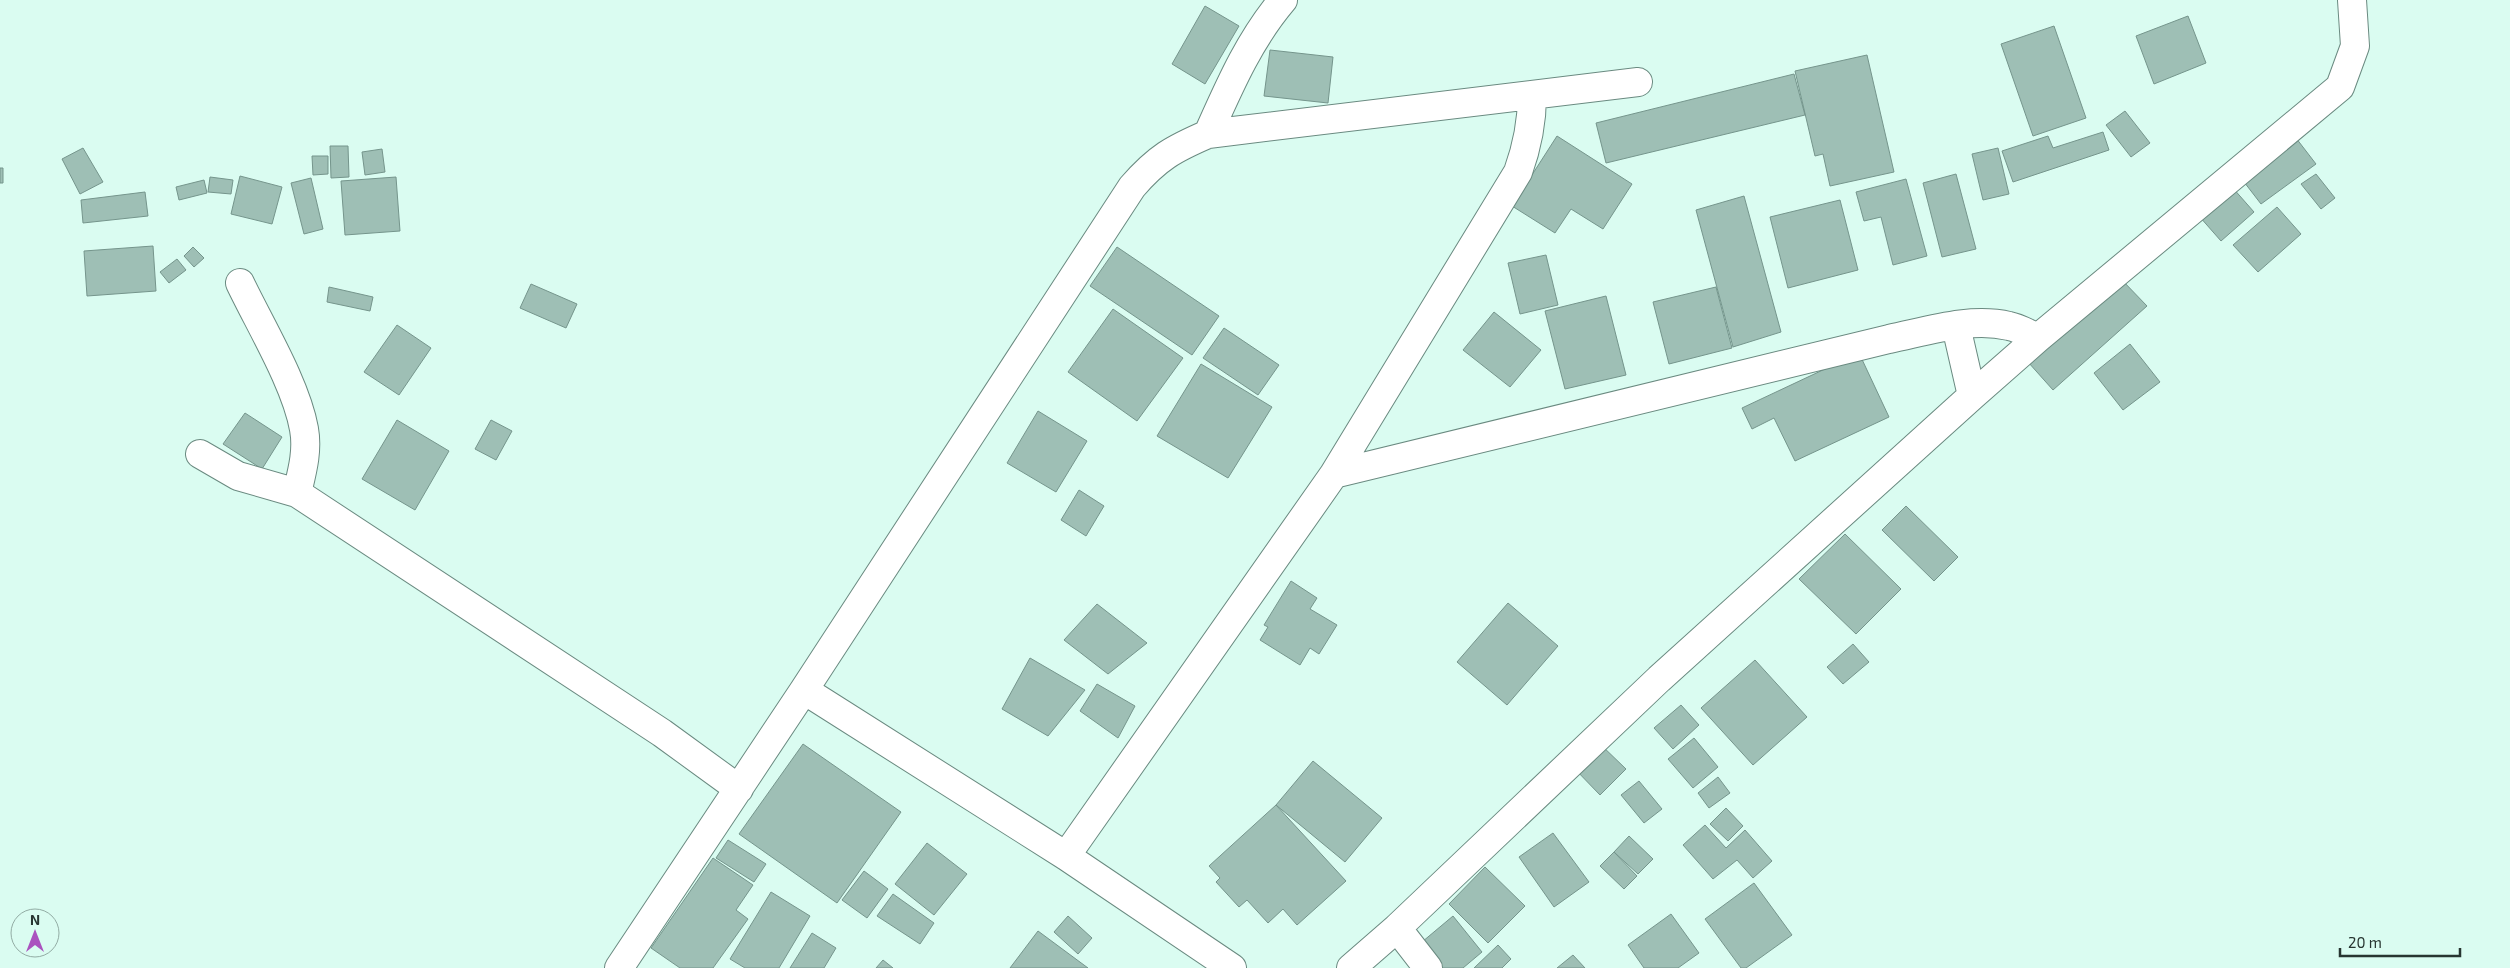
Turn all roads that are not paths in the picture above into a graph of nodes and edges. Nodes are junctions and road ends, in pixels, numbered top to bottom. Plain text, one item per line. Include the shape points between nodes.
1 (1283, 0) edge
2 (2352, 0) edge
3 (1638, 82) dead end
4 (1532, 96) junction
5 (1208, 134) junction
6 (240, 283) dead end
7 (1956, 326) junction
8 (2038, 338) junction
9 (1972, 396) junction
10 (200, 454) dead end
11 (1334, 474) junction
12 (297, 493) junction
13 (804, 690) junction
14 (739, 788) junction
15 (1066, 856) junction
16 (1397, 928) junction
17 (627, 965) edge
18 (1232, 968) edge
19 (1352, 968) edge
20 (1428, 968) edge

1 - 5 street via 1266,20 1236,72
2 - 8 street via 2355,46 2340,87
3 - 4 street
4 - 5 street
4 - 11 street via 1527,147 1518,172
5 - 13 street via 1175,148 1150,166 1132,187
6 - 12 street via 296,400 304,431 304,465
7 - 8 street via 1984,322 2011,326
7 - 9 street
7 - 11 street via 1889,339
8 - 9 street
9 - 16 street via 1659,679
10 - 12 street via 238,476
11 - 15 street
12 - 14 street via 662,733
13 - 14 street
13 - 15 street
14 - 17 street
15 - 18 street
16 - 19 street
16 - 20 street

